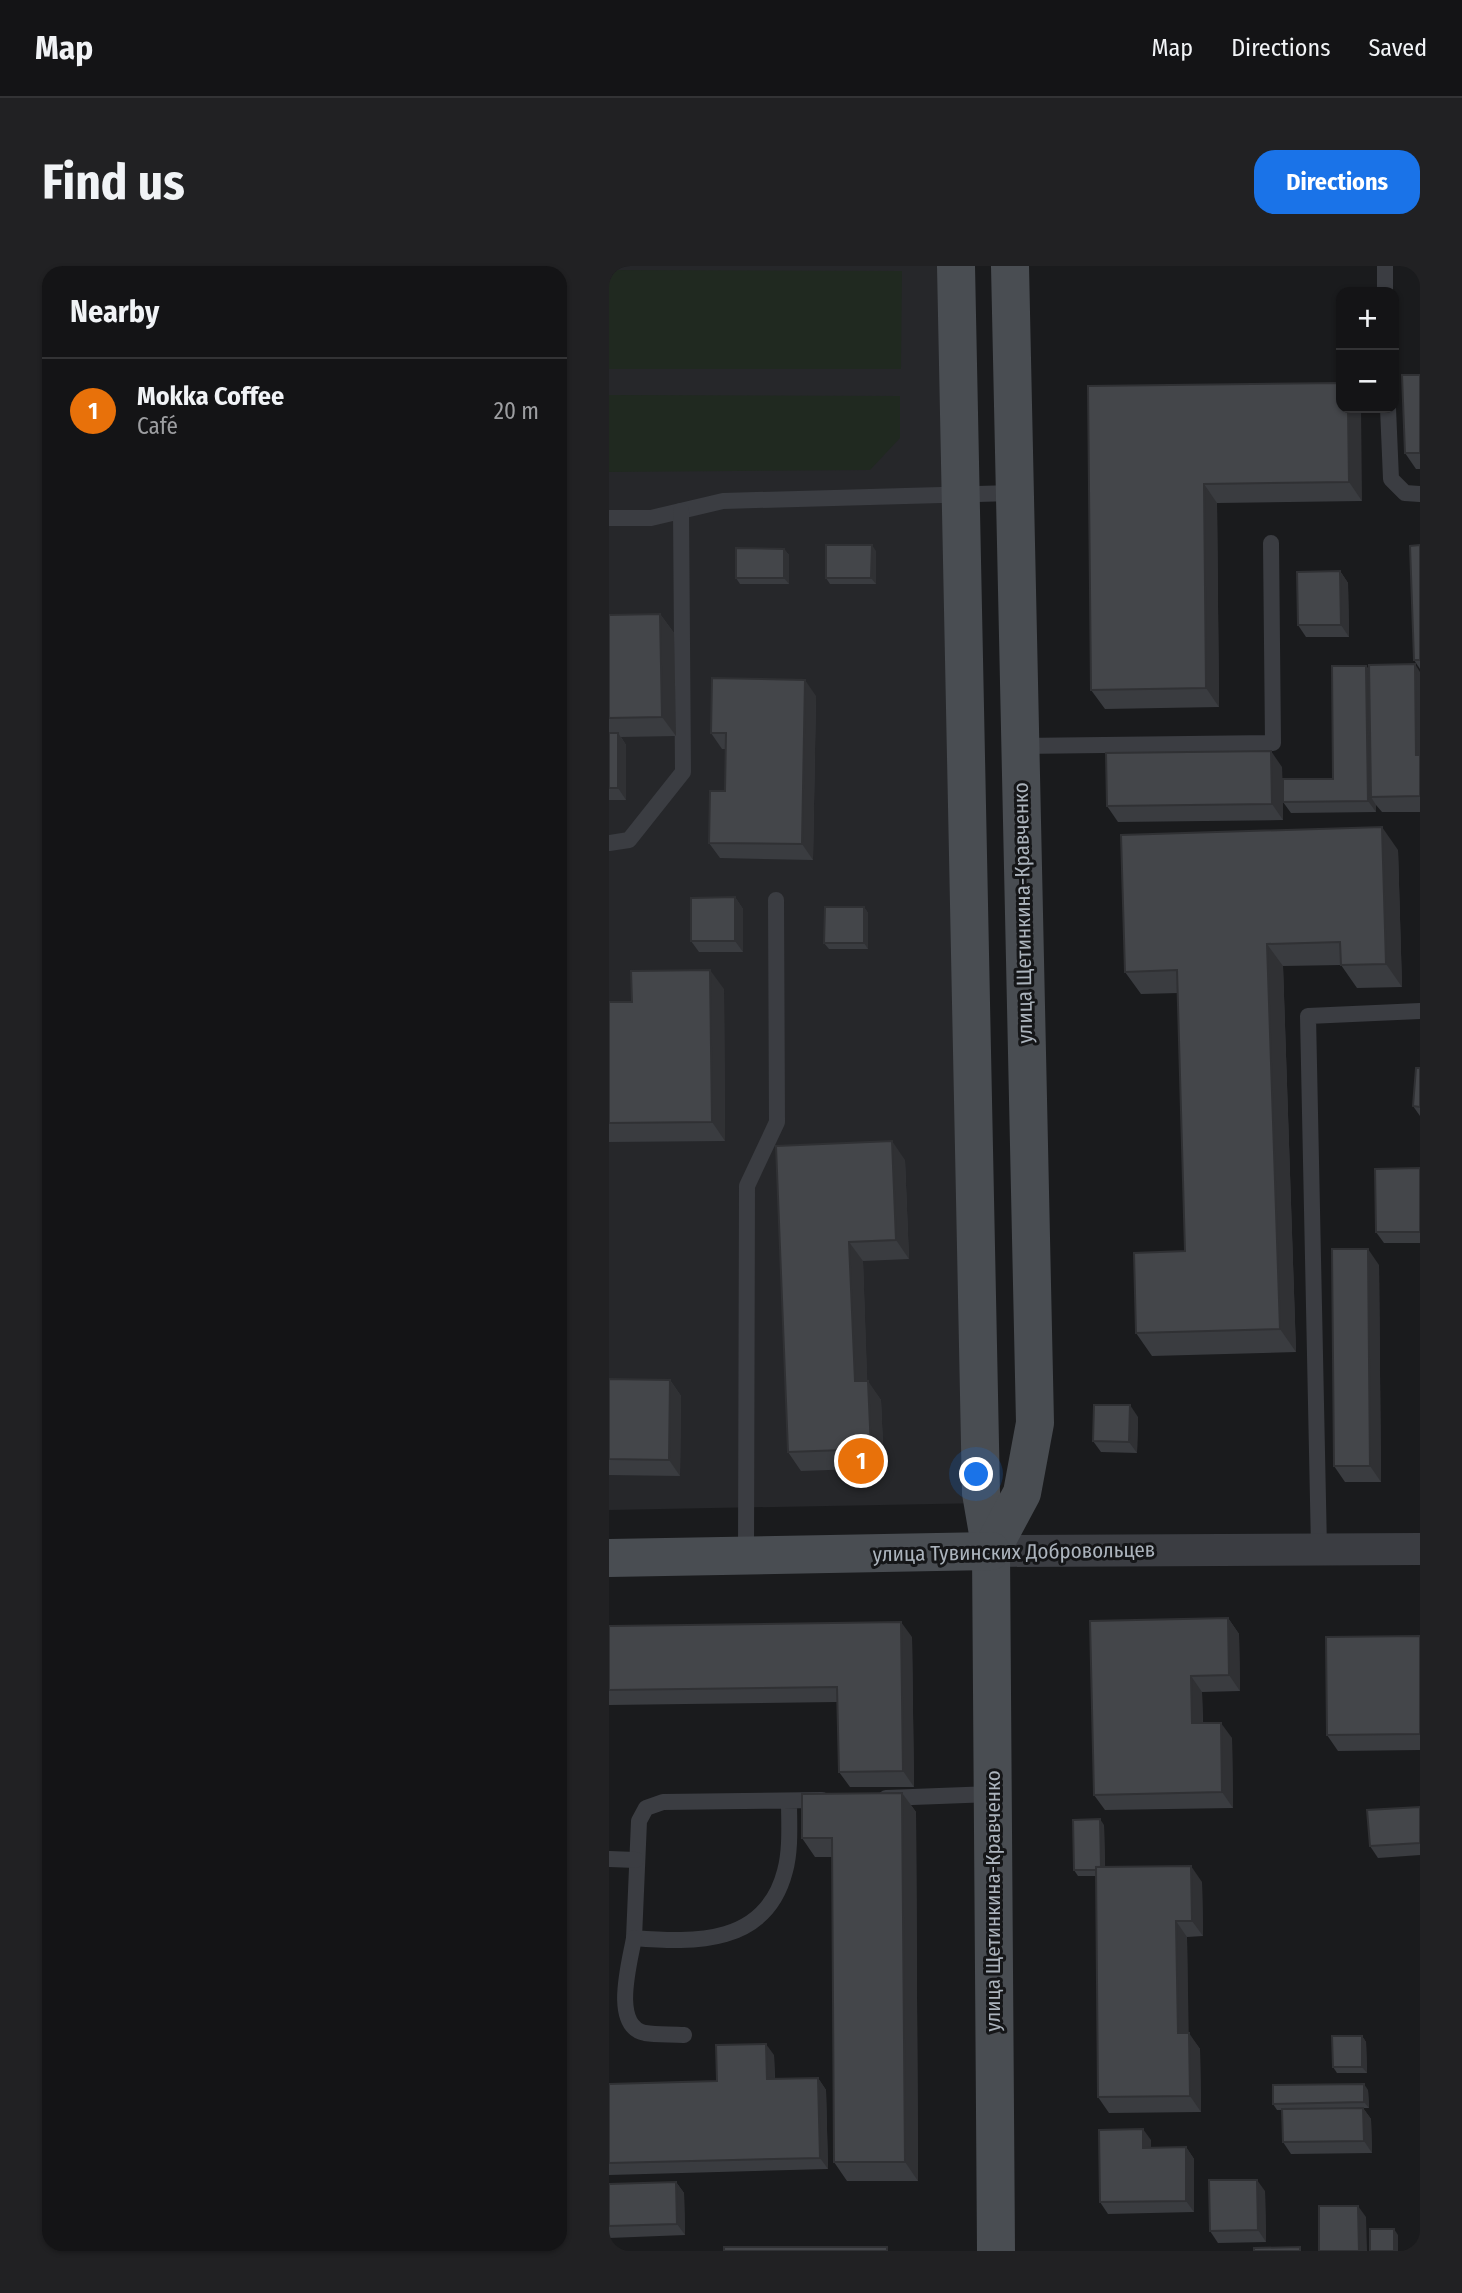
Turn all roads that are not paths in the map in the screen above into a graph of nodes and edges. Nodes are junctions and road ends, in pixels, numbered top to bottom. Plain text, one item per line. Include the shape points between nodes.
1 (957, 266) edge
2 (1010, 266) edge
3 (1385, 266) edge
4 (1385, 287) edge
5 (1388, 413) edge
6 (961, 493) junction
7 (1013, 493) junction
8 (1420, 494) edge
9 (681, 511) junction
10 (609, 518) edge
11 (1271, 544) dead end
12 (1020, 746) junction
13 (609, 843) edge
14 (776, 900) dead end
15 (1420, 1011) edge
16 (1319, 1549) junction
17 (1420, 1549) edge
18 (991, 1551) junction
19 (746, 1555) junction
20 (609, 1558) edge
21 (992, 1794) junction
22 (870, 1798) edge
23 (843, 1799) edge
24 (789, 1801) junction
25 (609, 1859) edge
26 (636, 1860) junction
27 (634, 1938) junction
28 (684, 2035) dead end
29 (996, 2251) edge

1 - 6 street, улица Щетинкина-Кравченко
2 - 7 street, улица Щетинкина-Кравченко
3 - 4 lane
5 - 8 lane via 1391,479 1405,493
6 - 7 lane
6 - 9 lane via 723,501
6 - 18 street, улица Щетинкина-Кравченко via 981,1493
7 - 12 street, улица Щетинкина-Кравченко
9 - 10 lane via 651,518
9 - 13 lane via 683,772 629,840
11 - 12 lane via 1273,743
12 - 18 street, улица Щетинкина-Кравченко via 1035,1423 1022,1493
14 - 19 lane via 777,1122 747,1186
15 - 16 lane via 1308,1016
16 - 17 street, улица Тувинских Добровольцев
16 - 18 street, улица Тувинских Добровольцев
18 - 19 street, улица Тувинских Добровольцев
18 - 21 street, улица Щетинкина-Кравченко
19 - 20 street, улица Тувинских Добровольцев
21 - 22 lane
21 - 29 street, улица Щетинкина-Кравченко
23 - 24 lane
24 - 26 lane via 654,1804 639,1821
24 - 27 lane via 785,1871 774,1898 756,1919 731,1934 704,1939
25 - 26 lane
26 - 27 lane
27 - 28 lane via 625,1999 630,2023 645,2033

